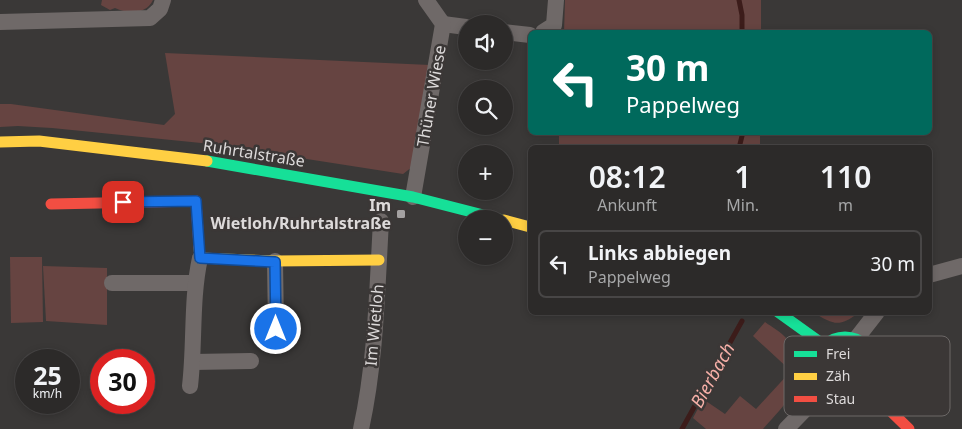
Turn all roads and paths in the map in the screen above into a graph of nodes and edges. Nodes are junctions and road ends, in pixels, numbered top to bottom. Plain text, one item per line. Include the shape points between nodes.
1 (163, 0) edge
2 (426, 0) edge
3 (556, 0) edge
4 (0, 22) edge
5 (443, 24) junction
6 (458, 26) edge
7 (546, 30) edge
8 (513, 33) edge
9 (528, 35) edge
10 (0, 142) edge
11 (413, 197) junction
12 (51, 204) dead end
13 (464, 210) edge
14 (381, 221) dead end
15 (513, 222) edge
16 (528, 226) edge
17 (200, 258) junction
18 (379, 260) junction
19 (275, 262) junction
20 (962, 266) edge
21 (932, 274) edge
22 (195, 282) junction
23 (112, 283) dead end
24 (782, 315) edge
25 (875, 315) edge
26 (276, 329) dead end
27 (811, 336) edge
28 (858, 336) edge
29 (251, 361) dead end
30 (193, 362) junction
31 (190, 386) dead end
32 (799, 416) edge
33 (895, 416) edge
34 (361, 429) edge
35 (786, 429) edge
36 (908, 429) edge

1 - 4 street via 160,9 150,18
2 - 5 street, Thüner Wiese
3 - 7 street via 554,25
5 - 6 street
5 - 11 street, Thüner Wiese
8 - 9 street
10 - 11 main road, Ruhrtalstraße via 39,141 228,163
11 - 13 main road, Ruhrtalstraße
12 - 17 main road via 196,201
14 - 18 street, Im Wietloh
15 - 16 main road
17 - 19 main road
17 - 22 street
18 - 19 main road
18 - 34 street, Im Wietloh via 367,400
19 - 26 street
20 - 21 street
22 - 23 street
22 - 30 street
24 - 27 main road
25 - 28 street
29 - 30 street
30 - 31 street
32 - 35 street
33 - 36 main road

